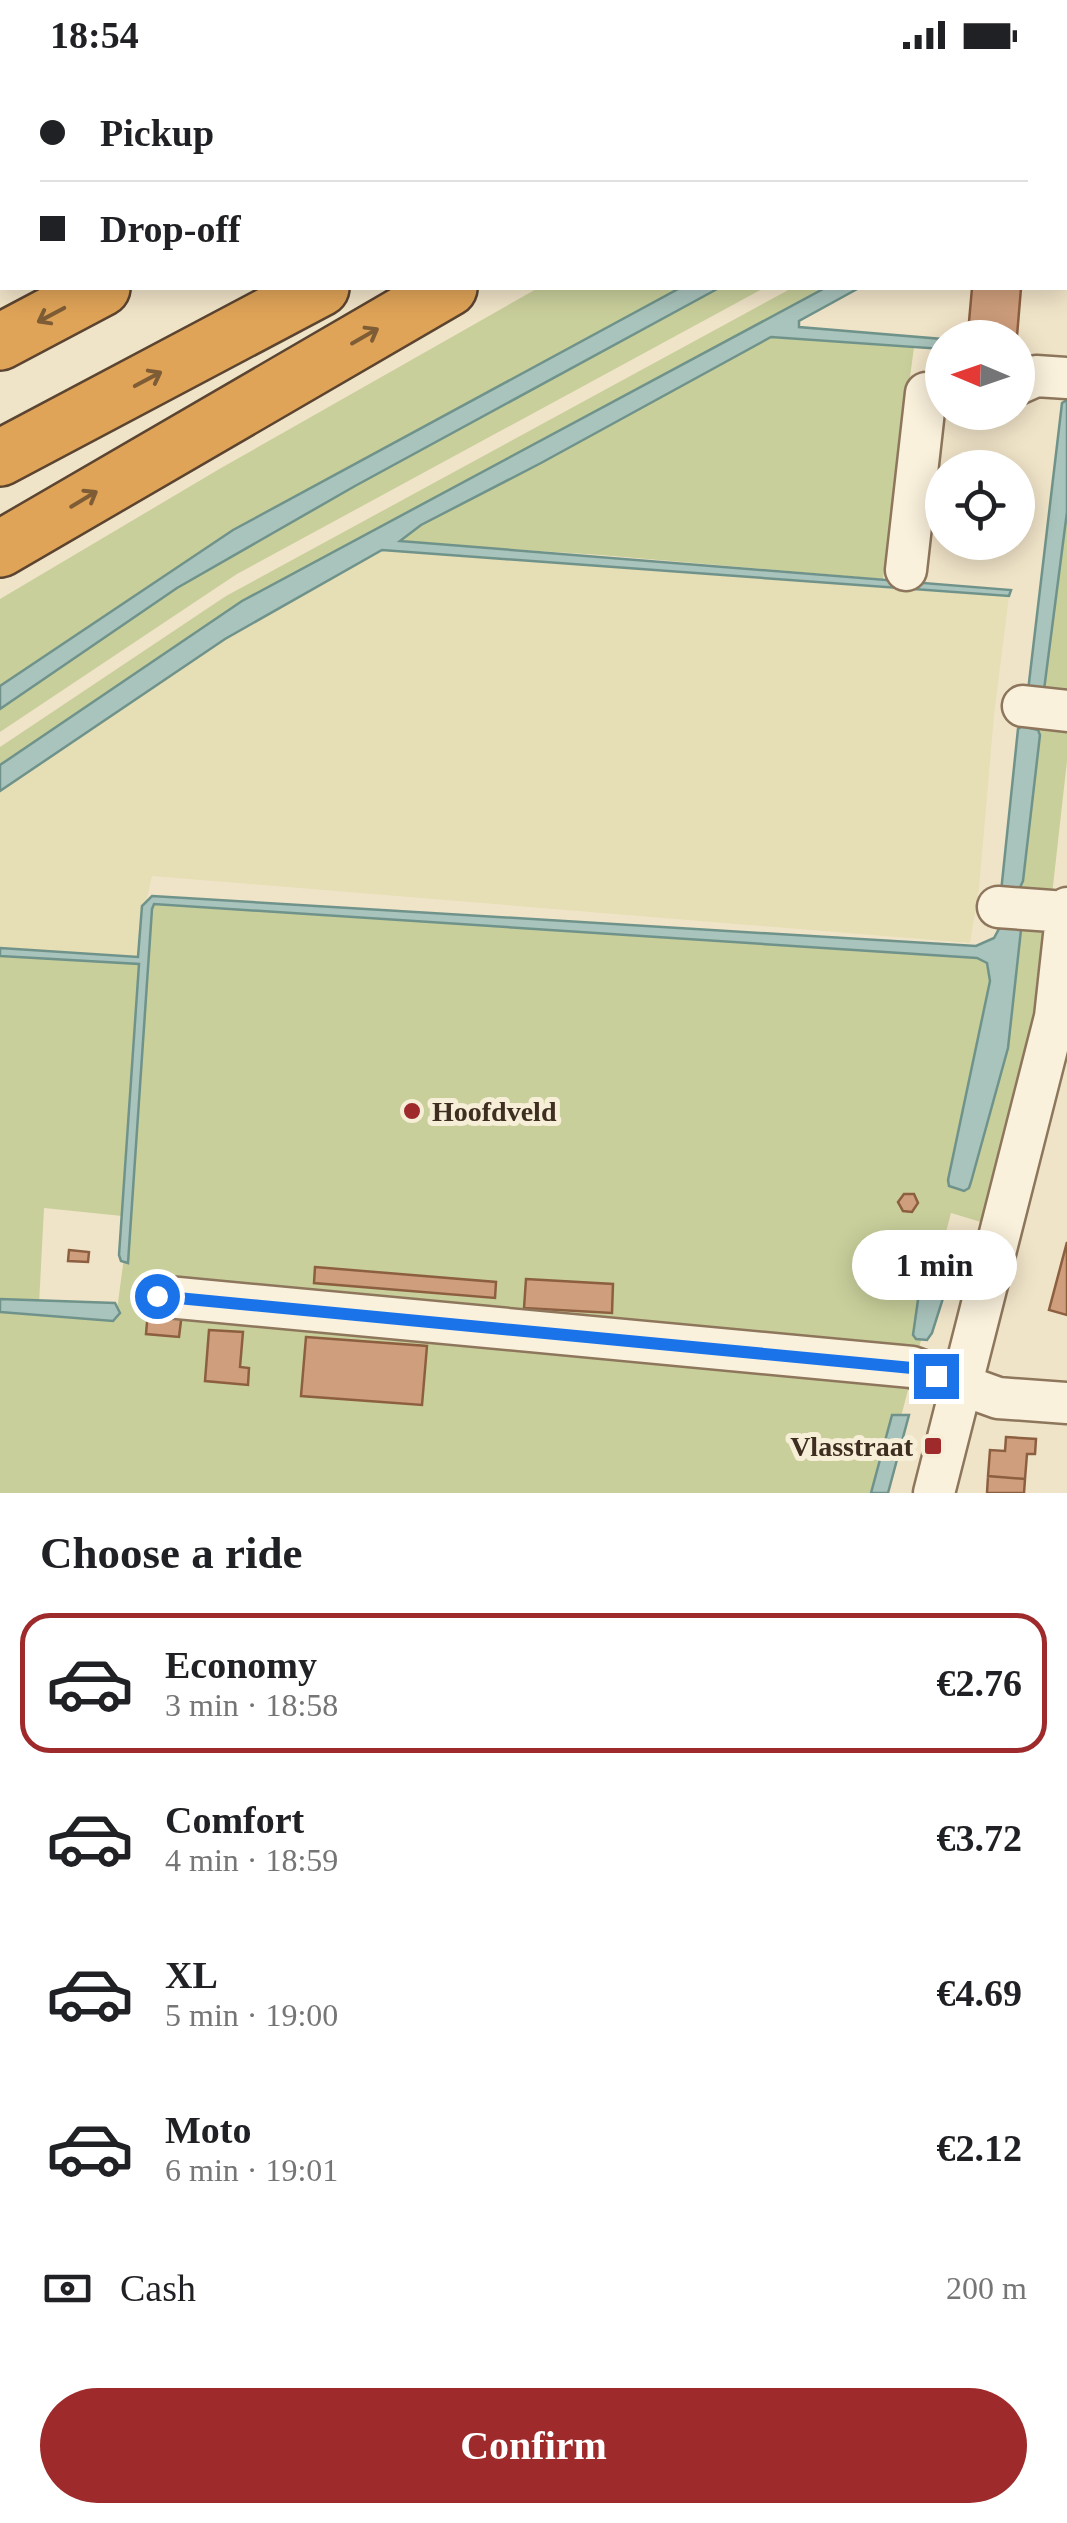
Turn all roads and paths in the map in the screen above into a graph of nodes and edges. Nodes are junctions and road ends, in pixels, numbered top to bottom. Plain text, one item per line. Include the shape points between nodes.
1 (98, 290) edge
2 (317, 290) edge
3 (447, 290) edge
4 (0, 342) edge
5 (1035, 376) edge
6 (1067, 378) edge
7 (925, 401) edge
8 (0, 458) edge
9 (0, 549) edge
10 (906, 570) dead end
11 (1022, 706) dead end
12 (1067, 711) edge
13 (998, 907) dead end
14 (1067, 910) edge
15 (157, 1296) dead end
16 (961, 1384) junction
17 (1067, 1402) edge
18 (934, 1493) edge

1 -> 4 highway
8 -> 2 highway
9 -> 3 highway
5 - 6 street
7 - 10 street
11 - 12 street
13 - 14 street
14 - 16 street via 1054,1017
15 - 16 street via 912,1368
16 - 17 street via 998,1398
16 - 18 street

